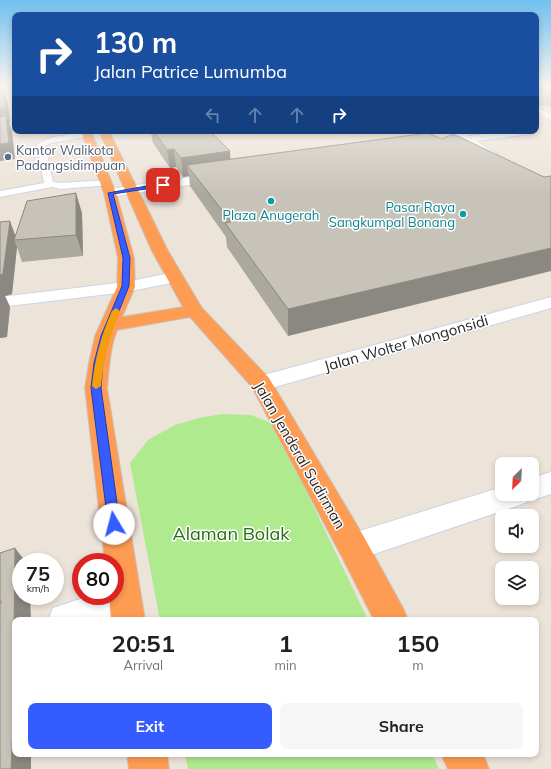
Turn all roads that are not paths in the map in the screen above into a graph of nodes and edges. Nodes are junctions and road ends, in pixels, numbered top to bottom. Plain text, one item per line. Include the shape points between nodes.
1 (12, 126) edge
2 (0, 128) edge
3 (78, 134) edge
4 (87, 134) edge
5 (105, 134) edge
6 (458, 134) edge
7 (505, 134) edge
8 (466, 139) junction
9 (420, 146) edge
10 (226, 176) edge
11 (51, 185) junction
12 (116, 189) junction
13 (550, 193) edge
14 (0, 194) edge
15 (175, 277) junction
16 (126, 286) junction
17 (0, 302) edge
18 (551, 302) edge
19 (194, 311) junction
20 (110, 325) junction
21 (261, 383) junction
22 (551, 483) edge
23 (539, 487) edge
24 (495, 501) edge
25 (353, 547) junction
26 (127, 610) edge
27 (84, 617) edge
28 (389, 617) edge
29 (147, 757) edge
30 (463, 757) edge
31 (149, 769) edge
32 (469, 769) edge

1 - 2 street
3 - 11 lane via 41,145
4 - 12 highway, Jalan Jenderal Sudirman
5 - 12 highway, Jalan Jenderal Sudirman
6 - 8 street
7 - 8 street
8 - 9 street
8 - 13 street
10 - 12 street
11 - 12 lane
11 - 14 lane
12 - 15 highway, Jalan Jenderal Sudirman via 160,251
12 - 16 highway, Jalan Jenderal Sudirman via 126,258
15 - 16 street
15 - 19 highway, Jalan Jenderal Sudirman
16 - 17 street
16 - 20 highway, Jalan Jenderal Sudirman
18 - 21 street, Jalan Wolter Mongonsidi
19 - 20 highway
19 - 21 highway, Jalan Jenderal Sudirman
20 - 26 highway, Jalan Jenderal Sudirman via 99,363 96,388
21 - 25 highway, Jalan Jenderal Sudirman
22 - 23 street
24 - 25 street
25 - 28 highway, Jalan Jenderal Sudirman
26 - 27 street
29 - 31 highway
30 - 32 highway

